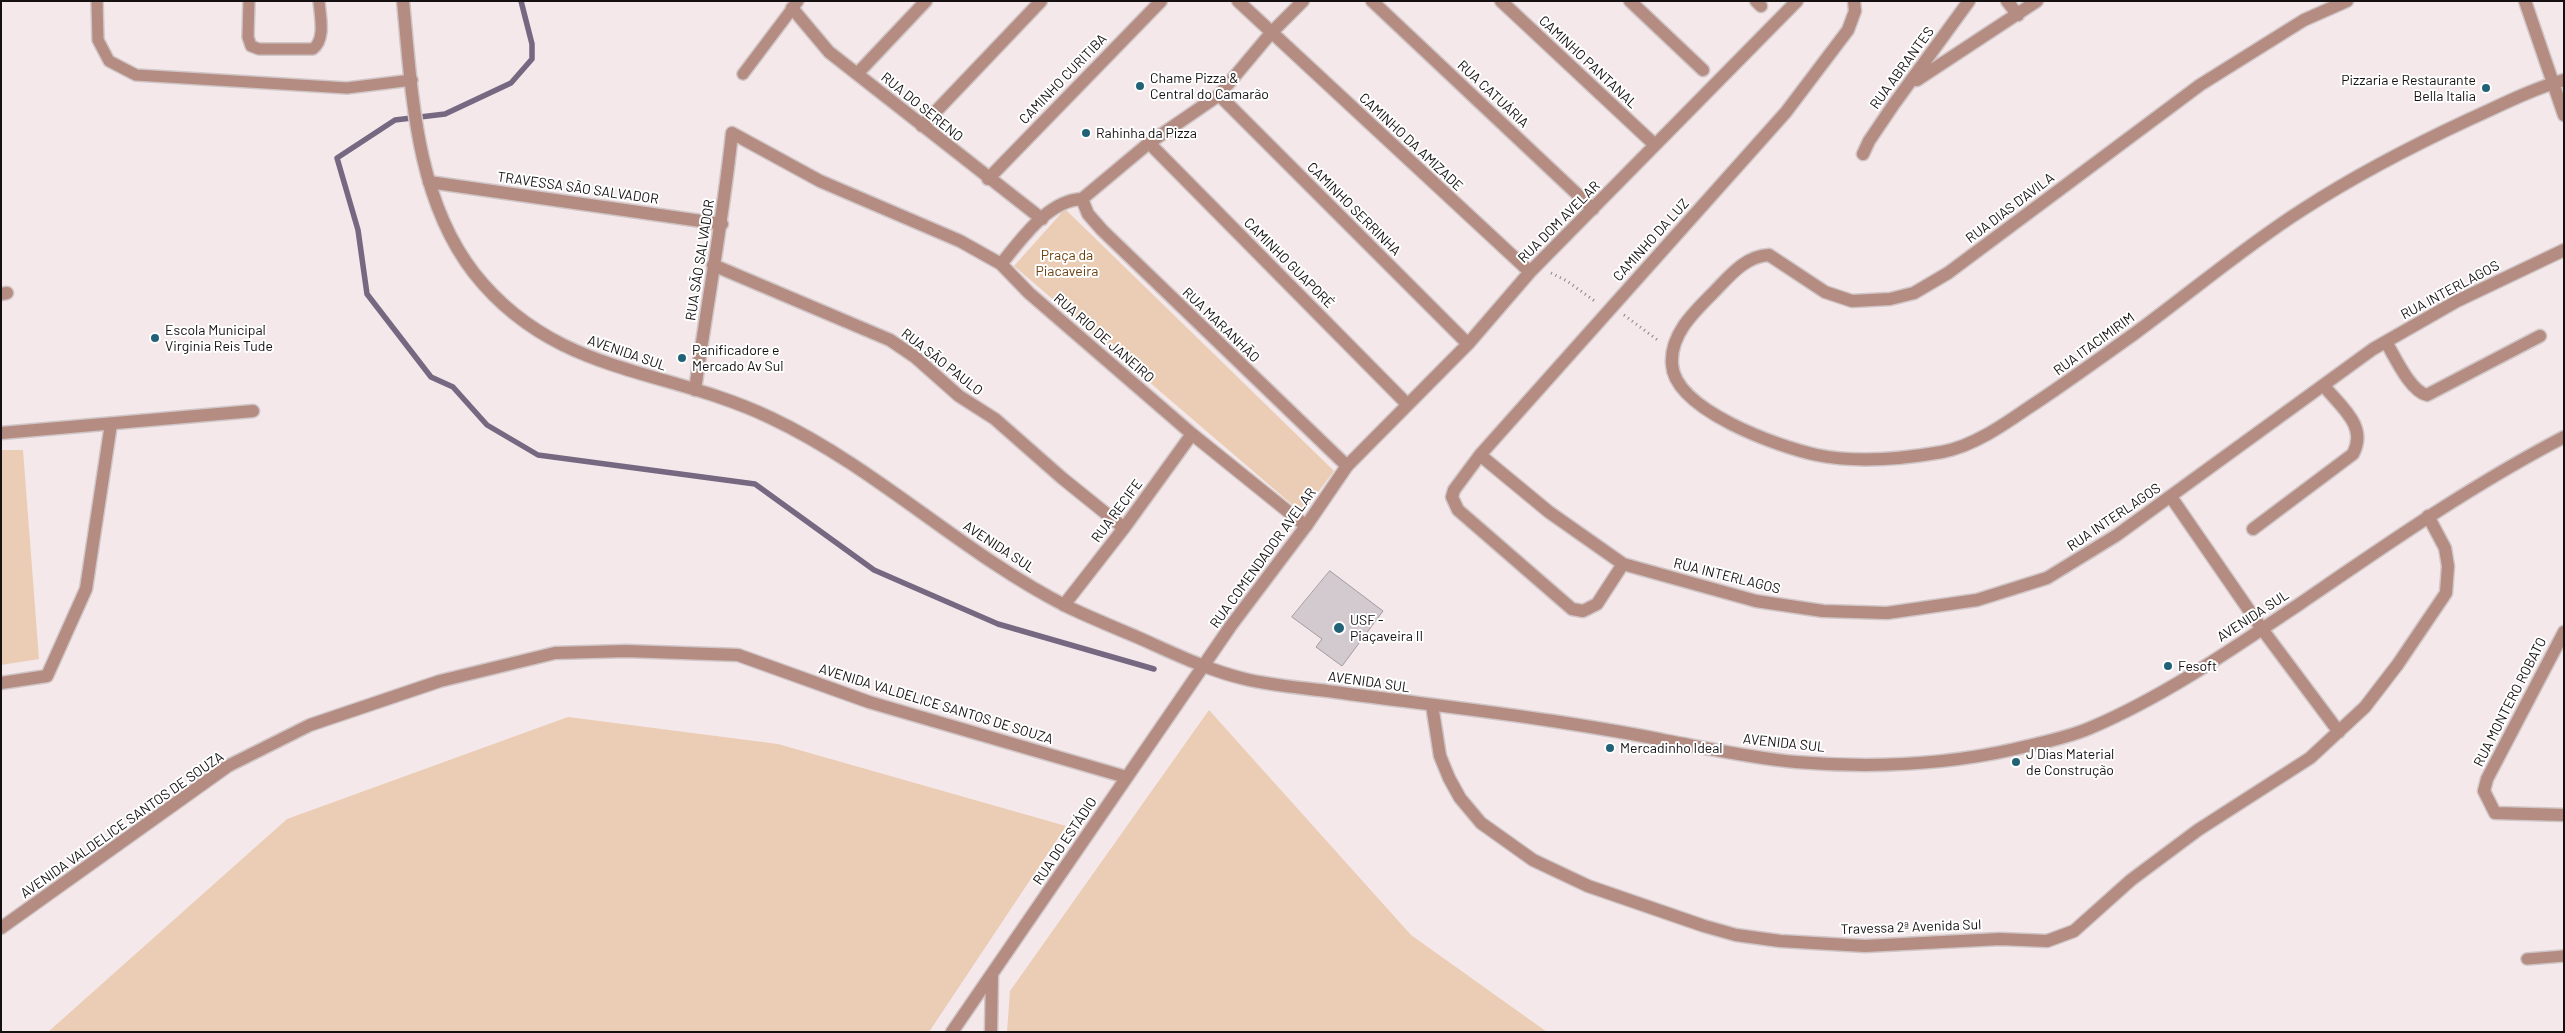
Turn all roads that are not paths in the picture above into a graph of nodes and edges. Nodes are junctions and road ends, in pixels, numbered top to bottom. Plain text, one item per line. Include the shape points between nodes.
1 (96, 1) edge
2 (249, 1) edge
3 (319, 1) edge
4 (403, 1) edge
5 (926, 1) edge
6 (1041, 1) edge
7 (1161, 1) edge
8 (1238, 1) edge
9 (1302, 1) edge
10 (1372, 1) edge
11 (1501, 1) edge
12 (1630, 1) edge
13 (1797, 1) edge
14 (1854, 1) edge
15 (1969, 1) edge
16 (2007, 1) edge
17 (2037, 1) edge
18 (2347, 1) edge
19 (2525, 1) edge
20 (795, 4) edge
21 (2018, 15) junction
22 (1271, 34) junction
23 (1703, 70) dead end
24 (743, 74) dead end
25 (857, 74) junction
26 (2558, 81) edge
27 (412, 84) junction
28 (1910, 84) junction
29 (1219, 95) junction
30 (2564, 115) edge
31 (922, 126) junction
32 (732, 133) joint
33 (1149, 143) junction
34 (1655, 145) junction
35 (1863, 154) dead end
36 (988, 179) junction
37 (429, 182) junction
38 (1082, 199) junction
39 (1593, 209) junction
40 (1042, 219) junction
41 (722, 224) junction
42 (2564, 250) edge
43 (1001, 264) junction
44 (713, 266) junction
45 (1530, 272) junction
46 (1686, 320) joint
47 (2540, 336) dead end
48 (2386, 342) junction
49 (1468, 344) junction
50 (2324, 386) junction
51 (695, 390) junction
52 (1407, 404) junction
53 (253, 411) dead end
54 (111, 424) junction
55 (1, 434) edge
56 (1192, 434) junction
57 (2564, 437) edge
58 (1480, 455) junction
59 (1347, 466) junction
60 (2171, 497) junction
61 (2428, 516) junction
62 (1306, 526) junction
63 (1124, 528) junction
64 (2253, 528) dead end
65 (1623, 564) junction
66 (1064, 605) junction
67 (2262, 629) junction
68 (2564, 632) edge
69 (1204, 667) junction
70 (1, 683) edge
71 (1432, 705) junction
72 (2340, 732) junction
73 (1126, 777) junction
74 (2564, 815) edge
75 (1, 928) edge
76 (2564, 956) edge
77 (2527, 959) dead end
78 (992, 975) junction
79 (952, 1032) edge
80 (991, 1032) edge

1 - 27 lane via 98,40 109,61 136,75 347,88
2 - 3 lane via 248,37 251,46 259,49 313,49 321,36
4 - 27 street, AVENIDA SUL
5 - 25 street
6 - 31 street
7 - 36 street, CAMINHO CURITIBA
8 - 22 street, CAMINHO DA AMIZADE
9 - 22 street
10 - 39 street, RUA CATUÁRIA
11 - 34 street, CAMINHO PANTANAL
12 - 23 street
13 - 34 street, RUA DOM AVELAR
14 - 58 street, CAMINHO DA LUZ via 1855,11 1848,30 1786,112
15 - 28 street, RUA ABRANTES
16 - 21 street
17 - 21 street
18 - 46 street, RUA DIAS D'AVILA via 2304,20 2200,84 1948,273 1914,293 1890,299 1852,301 1825,292 1765,254 1742,264
19 - 26 street
20 - 24 lane
20 - 25 street, RUA DO SERENO via 829,52
21 - 28 street
22 - 29 street
22 - 45 street, CAMINHO DA AMIZADE
25 - 31 street, RUA DO SERENO
26 - 30 street
26 - 46 street, RUA ITACIMIRIM via 2412,146 2308,206 2063,386 1994,432 1945,452 1887,458 1818,456 1766,442 1733,426 1685,392 1677,382 1672,367 1672,351
27 - 37 street, AVENIDA SUL
28 - 35 street, RUA ABRANTES
29 - 33 street
29 - 49 street, CAMINHO SERRINHA
31 - 36 street, RUA DO SERENO
32 - 41 street, RUA SÃO SALVADOR
32 - 43 street, RUA RIO DE JANEIRO via 820,181 960,241
33 - 38 street
33 - 52 street, CAMINHO GUAPORÉ
34 - 39 street, RUA DOM AVELAR
36 - 40 street, RUA DO SERENO
37 - 41 street, TRAVESSA SÃO SALVADOR
37 - 51 street, AVENIDA SUL via 440,214 475,274 535,331 572,350 623,369
38 - 40 street via 1062,202
38 - 59 street, RUA MARANHÃO via 1088,214 1102,230
39 - 45 street, RUA DOM AVELAR
40 - 43 street
41 - 44 street, RUA SÃO SALVADOR
42 - 48 street, RUA INTERLAGOS via 2456,301
43 - 56 street, RUA RIO DE JANEIRO via 1029,293
44 - 51 street, RUA SÃO SALVADOR
44 - 63 street, RUA SÃO PAULO via 890,340 915,357 959,396 995,420
45 - 49 street, RUA DOM AVELAR
47 - 48 street via 2427,395 2413,386
48 - 50 street, RUA INTERLAGOS via 2373,348
49 - 52 street, RUA DOM AVELAR
50 - 60 street, RUA INTERLAGOS
50 - 64 street via 2356,424 2357,446 2353,454
51 - 66 street, AVENIDA SUL via 764,414 826,446 984,557
52 - 59 street, RUA DOM AVELAR
53 - 54 street
54 - 55 street
54 - 70 street via 86,589 47,676
56 - 62 street, RUA RIO DE JANEIRO
56 - 63 street, RUA RECIFE
57 - 61 street, AVENIDA SUL via 2517,461
58 - 65 street, RUA INTERLAGOS via 1549,512
58 - 65 street, CAMINHO DA LUZ via 1454,490 1452,497 1458,510 1572,609 1583,612 1596,604
59 - 62 street, RUA COMENDADOR AVELAR
60 - 65 street, RUA INTERLAGOS via 2047,578 1977,600 1887,613 1824,612 1756,601
60 - 67 street
61 - 67 street, AVENIDA SUL
61 - 72 street, Travessa 2ª Avenida Sul via 2445,548 2448,566 2446,593 2398,664 2365,707
62 - 69 street, RUA COMENDADOR AVELAR
63 - 66 street, RUA RECIFE
66 - 69 street, AVENIDA SUL
67 - 71 street, AVENIDA SUL via 2161,693 2086,730 2010,750 1930,762 1863,765 1794,762 1616,731
67 - 72 street
68 - 74 street, RUA MONTERO ROBATO via 2484,786 2487,800 2495,813
69 - 71 street, AVENIDA SUL via 1251,681
69 - 73 street, RUA DO ESTÁDIO
71 - 72 street, Travessa 2ª Avenida Sul via 1440,756 1460,798 1481,823 1533,860 1588,886 1736,935 1865,946 2061,938 2191,836 2310,758
73 - 75 street, AVENIDA VALDELICE SANTOS DE SOUZA via 869,702 738,655 626,651 555,653 440,681 302,729 228,766
73 - 78 street, RUA DO ESTÁDIO
76 - 77 lane
78 - 79 street, RUA DO ESTÁDIO
78 - 80 street

